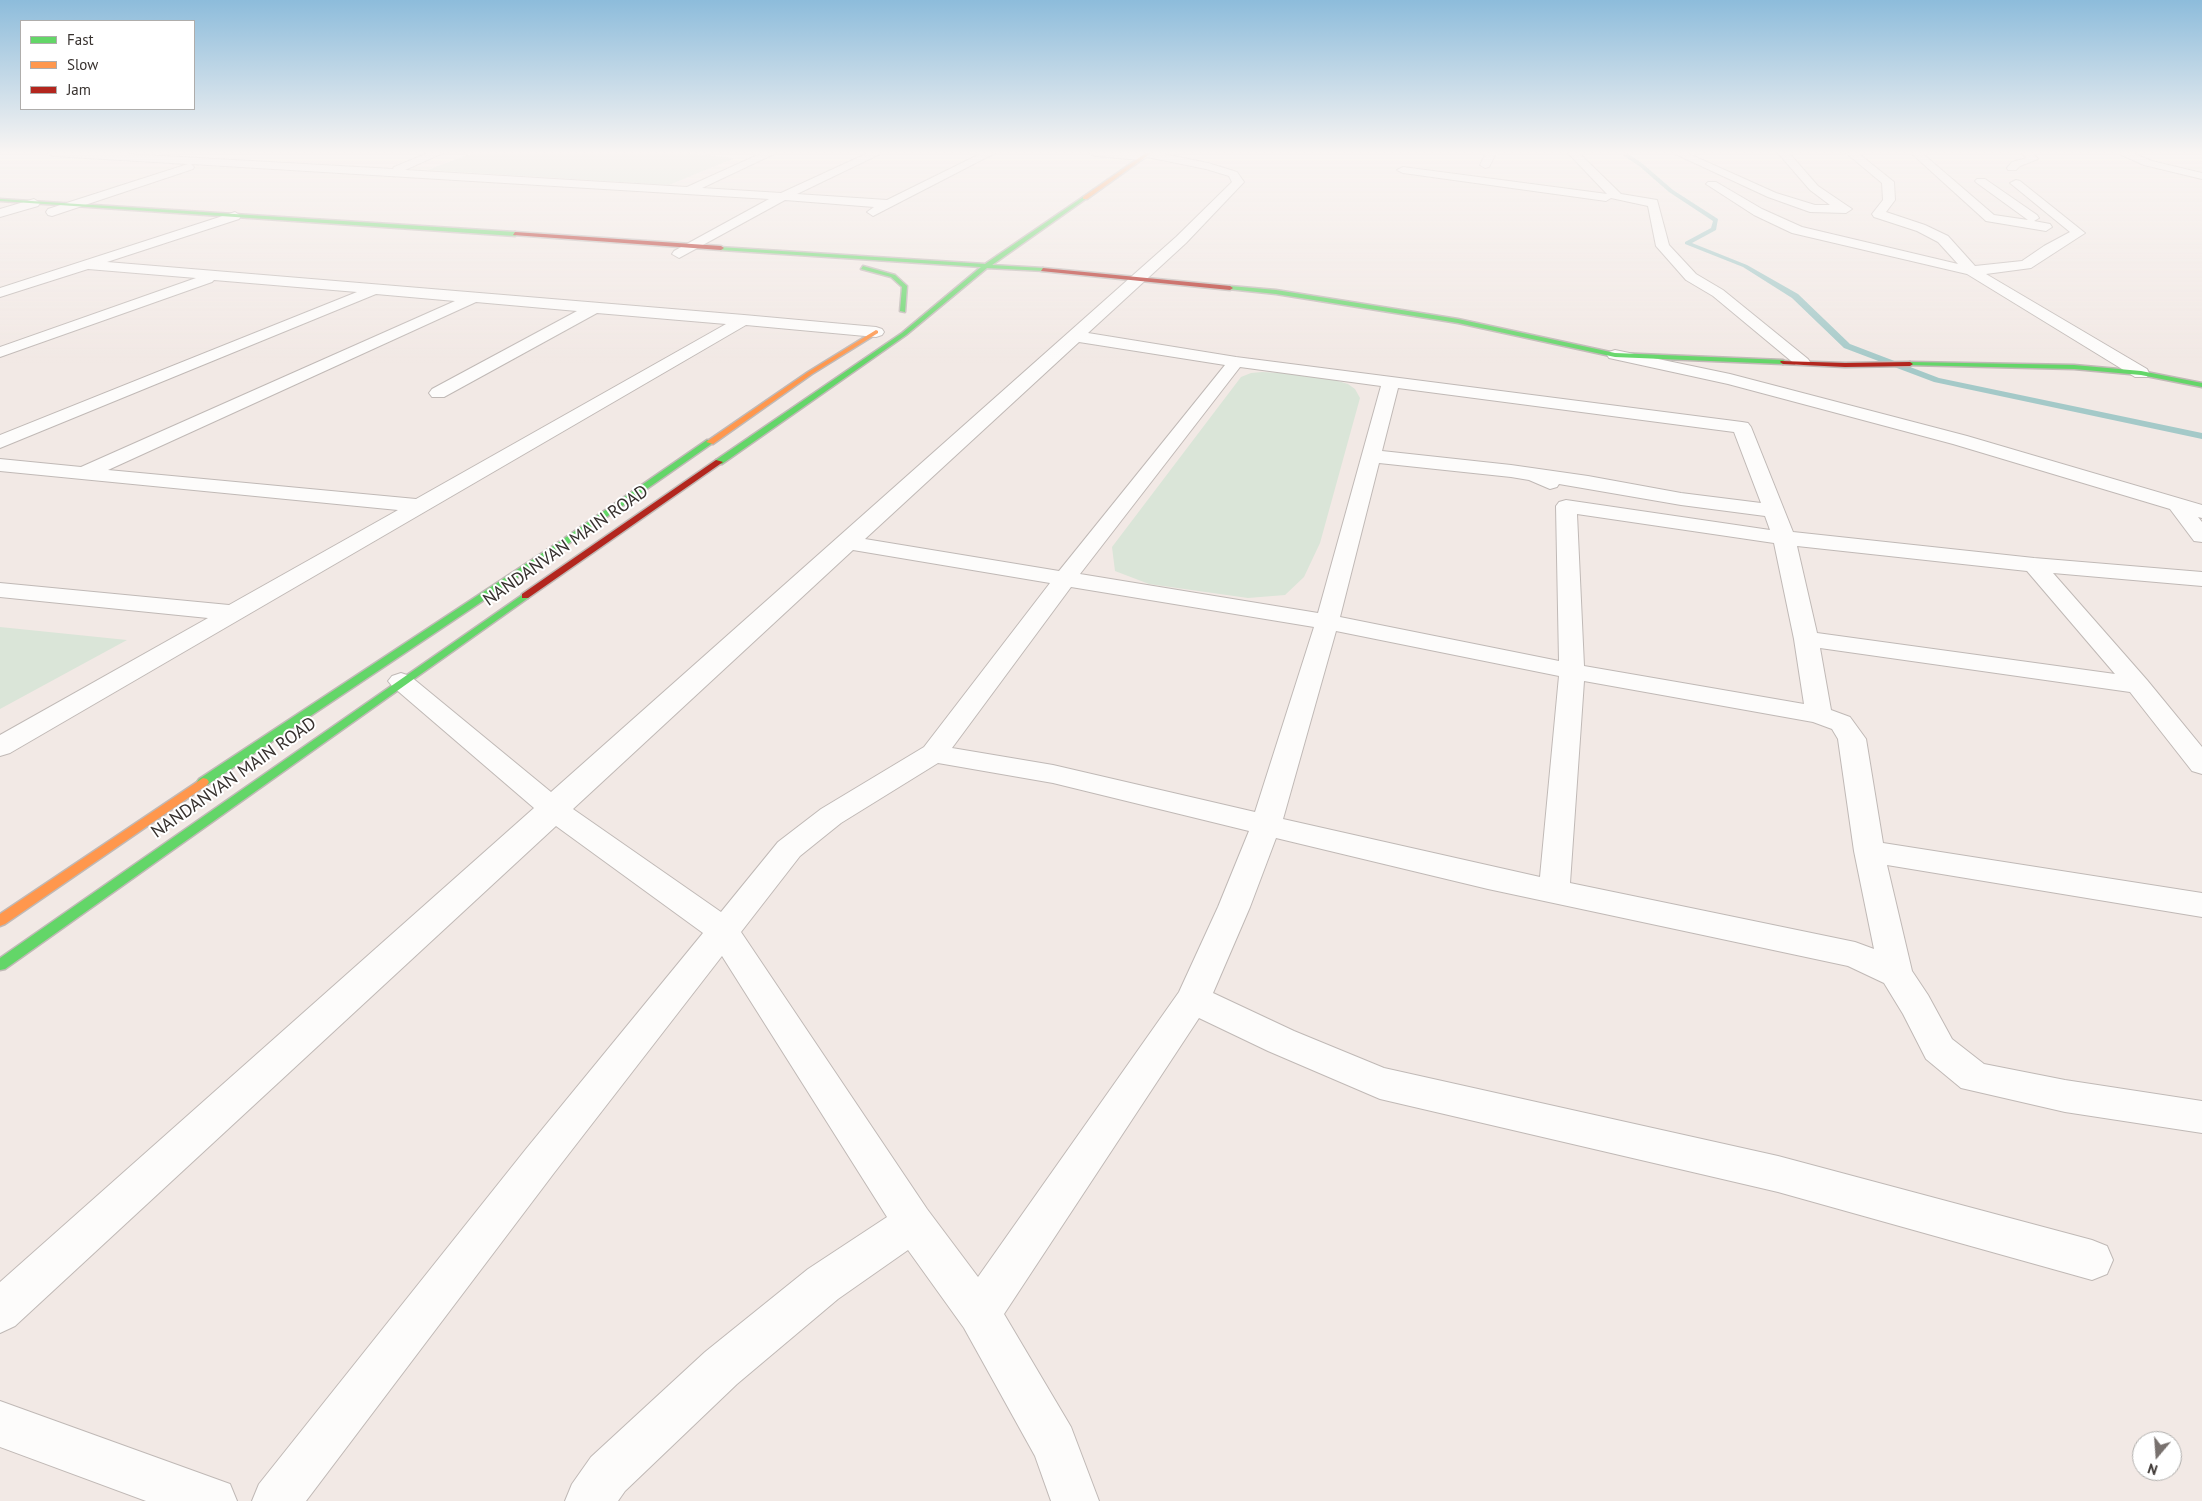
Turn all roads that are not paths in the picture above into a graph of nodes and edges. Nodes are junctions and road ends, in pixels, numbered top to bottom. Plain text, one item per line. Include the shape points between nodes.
1 (215, 223) joint
2 (339, 223) edge
3 (735, 223) edge
4 (1049, 223) edge
5 (1198, 223) edge
6 (1658, 223) edge
7 (1783, 223) edge
8 (1904, 223) edge
9 (2016, 223) edge
10 (2040, 223) edge
11 (2066, 223) edge
12 (2046, 227) junction
13 (2065, 240) junction
14 (1020, 243) junction
15 (691, 247) junction
16 (679, 254) junction
17 (979, 255) dead end
18 (89, 265) junction
19 (855, 266) junction
20 (964, 266) junction
21 (981, 271) junction
22 (1972, 271) junction
23 (1080, 272) junction
24 (950, 273) junction
25 (216, 276) junction
26 (1128, 278) junction
27 (376, 289) junction
28 (0, 293) edge
29 (474, 298) junction
30 (916, 300) dead end
31 (594, 308) junction
32 (744, 320) junction
33 (879, 329) joint
34 (1074, 336) junction
35 (0, 352) edge
36 (1615, 355) junction
37 (1236, 362) junction
38 (1802, 362) junction
39 (2142, 373) junction
40 (1730, 380) junction
41 (1391, 382) junction
42 (2202, 385) edge
43 (438, 393) dead end
44 (1738, 411) junction
45 (0, 442) edge
46 (1371, 456) junction
47 (0, 464) edge
48 (84, 473) junction
49 (1534, 475) junction
50 (2176, 504) junction
51 (421, 506) junction
52 (1566, 506) junction
53 (1774, 511) junction
54 (2202, 512) edge
55 (2202, 536) edge
56 (1784, 538) junction
57 (848, 542) junction
58 (2034, 565) junction
59 (1065, 579) junction
60 (2202, 579) edge
61 (0, 590) edge
62 (234, 613) junction
63 (1327, 622) junction
64 (1806, 639) junction
65 (1572, 671) junction
66 (401, 681) junction
67 (2138, 685) junction
68 (1818, 715) junction
69 (0, 747) edge
70 (934, 752) junction
71 (2202, 765) edge
72 (554, 810) junction
73 (1266, 826) junction
74 (1869, 851) junction
75 (1554, 892) junction
76 (2202, 905) edge
77 (0, 921) edge
78 (723, 930) junction
79 (0, 965) edge
80 (1896, 974) junction
81 (1193, 999) junction
82 (2202, 1117) edge
83 (912, 1223) junction
84 (2092, 1260) dead end
85 (0, 1311) edge
86 (979, 1313) junction
87 (0, 1424) edge
88 (213, 1501) edge
89 (276, 1501) edge
90 (589, 1501) edge
91 (1075, 1501) edge

1 - 16 main road
1 - 18 street
2 - 15 main road
3 - 15 street
4 - 14 main road, NANDANVAN MAIN ROAD
5 - 26 street via 1181,240
6 - 38 street via 1664,246 1691,277 1718,293
7 - 22 street via 1859,246
8 - 22 street via 1943,239
9 - 12 street
10 - 12 street
11 - 13 street via 2079,233
12 - 13 street
13 - 22 street via 2026,265
14 - 21 main road, NANDANVAN MAIN ROAD
14 - 23 main road via 1035,256
15 - 16 street
15 - 20 main road
16 - 19 main road
17 - 20 main road
18 - 25 street
18 - 28 street
19 - 24 main road
19 - 30 main road via 893,276 906,287 899,313
20 - 21 main road
20 - 24 main road
21 - 23 main road
21 - 24 main road
21 - 26 main road via 1073,280
21 - 66 main road, NANDANVAN MAIN ROAD via 904,334
22 - 39 street
23 - 26 main road
25 - 27 street
25 - 35 street
26 - 34 street
26 - 36 main road via 1276,292 1458,321
27 - 29 street
27 - 45 street
29 - 31 street
29 - 48 street
31 - 32 street
31 - 43 street
32 - 33 street
32 - 51 street
33 - 77 main road via 562,544 274,733
34 - 37 street
34 - 57 street
36 - 38 main road
36 - 40 street
37 - 41 street
37 - 59 street
38 - 39 main road via 2074,367
39 - 42 main road
40 - 44 street
40 - 50 street via 1960,440
41 - 44 street
41 - 46 street
44 - 53 street
46 - 49 street
46 - 63 street
47 - 48 street
48 - 51 street
49 - 52 street via 1554,486
49 - 53 street
50 - 54 street
50 - 55 street
51 - 62 street
52 - 56 street
52 - 65 street
53 - 56 street
56 - 58 street
56 - 64 street
57 - 59 street
57 - 72 street
58 - 60 street
58 - 67 street
59 - 63 street
59 - 70 street
61 - 62 street
62 - 69 street
63 - 65 street
63 - 73 street
64 - 67 street
64 - 68 street
65 - 68 street
65 - 75 street
66 - 72 street
66 - 79 main road, NANDANVAN MAIN ROAD
67 - 71 street
68 - 74 street via 1841,723 1852,738
70 - 73 street via 1053,774
70 - 78 street via 831,816 789,849
72 - 78 street
72 - 85 street
73 - 75 street
73 - 81 street
74 - 76 street
74 - 80 street
75 - 80 street via 1855,955
78 - 83 street
78 - 89 street
80 - 82 street via 1939,1049 1974,1077 2065,1096
81 - 84 street via 1280,1041 1380,1083 1778,1174
81 - 86 street
83 - 86 street
83 - 90 street via 823,1284 721,1368 608,1474
86 - 91 street via 1054,1444
87 - 88 street

